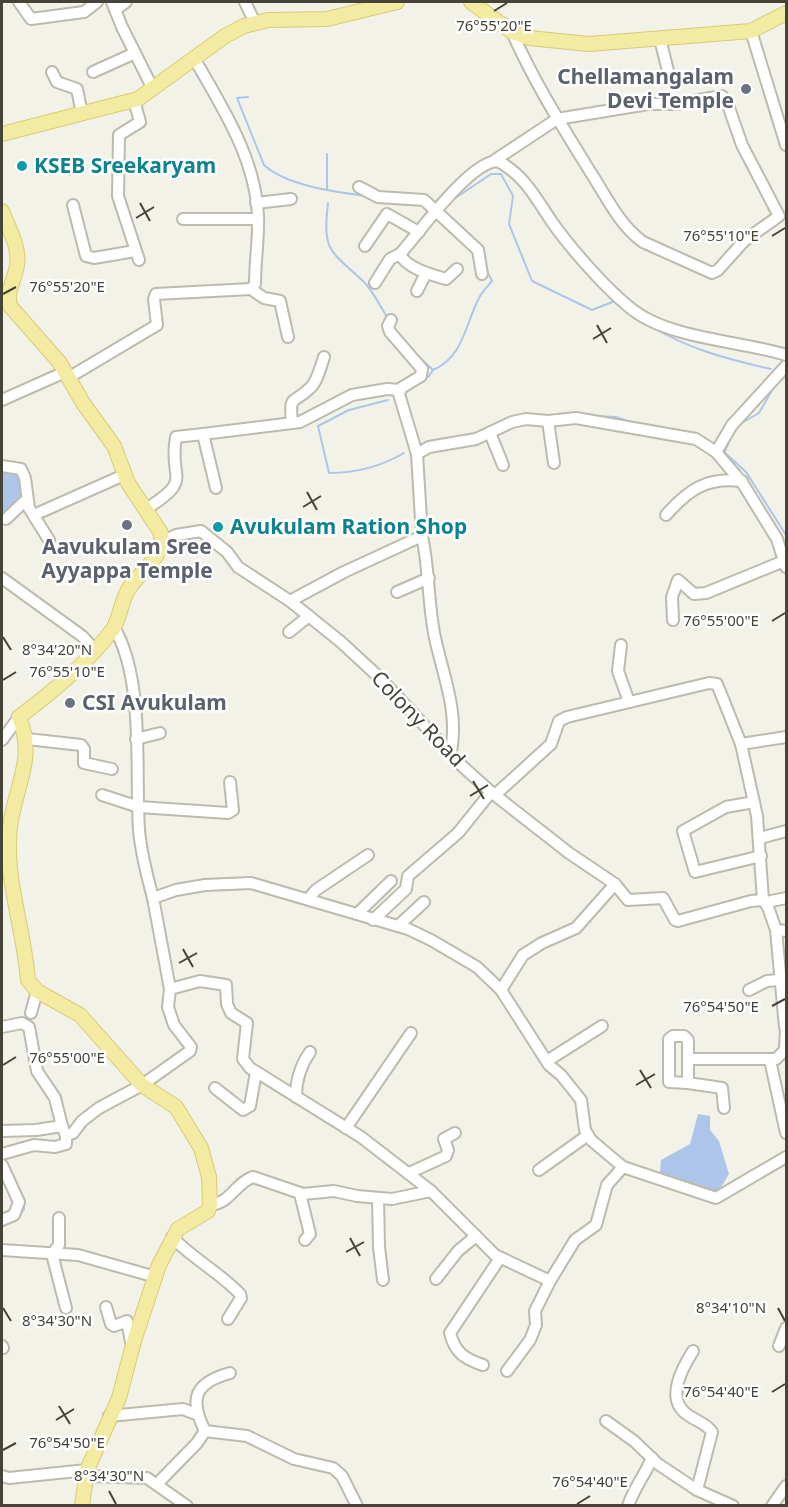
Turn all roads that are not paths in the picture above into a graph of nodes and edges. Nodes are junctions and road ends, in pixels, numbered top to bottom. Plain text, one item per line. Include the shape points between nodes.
1 (19, 2) edge
2 (97, 2) edge
3 (126, 2) edge
4 (245, 2) edge
5 (397, 2) edge
6 (471, 2) edge
7 (114, 6) edge
8 (786, 13) edge
9 (255, 23) junction
10 (751, 31) junction
11 (512, 32) junction
12 (660, 39) junction
13 (135, 53) junction
14 (194, 58) junction
15 (52, 72) dead end
16 (93, 72) dead end
17 (669, 75) dead end
18 (153, 89) junction
19 (134, 100) junction
20 (82, 114) junction
21 (557, 119) junction
22 (2, 134) edge
23 (786, 145) edge
24 (495, 160) junction
25 (359, 187) dead end
26 (291, 199) dead end
27 (256, 202) junction
28 (73, 205) dead end
29 (436, 210) junction
30 (2, 211) edge
31 (783, 218) edge
32 (183, 219) dead end
33 (257, 219) junction
34 (419, 232) junction
35 (365, 246) dead end
36 (400, 254) junction
37 (457, 269) dead end
38 (426, 273) junction
39 (482, 274) dead end
40 (375, 284) dead end
41 (251, 289) junction
42 (417, 291) dead end
43 (5, 295) edge
44 (391, 320) dead end
45 (288, 337) dead end
46 (786, 355) edge
47 (324, 357) dead end
48 (786, 366) edge
49 (66, 375) junction
50 (400, 390) junction
51 (2, 400) edge
52 (548, 421) junction
53 (292, 423) junction
54 (490, 433) junction
55 (203, 434) junction
56 (716, 452) junction
57 (417, 454) junction
58 (554, 463) dead end
59 (503, 465) dead end
60 (2, 466) edge
61 (124, 475) junction
62 (742, 481) junction
63 (216, 488) dead end
64 (27, 499) junction
65 (146, 509) junction
66 (34, 515) junction
67 (666, 515) dead end
68 (6, 519) dead end
69 (422, 536) junction
70 (49, 540) dead end
71 (162, 542) junction
72 (785, 564) edge
73 (2, 578) edge
74 (429, 578) junction
75 (397, 592) dead end
76 (290, 601) junction
77 (309, 616) junction
78 (674, 620) dead end
79 (114, 627) junction
80 (289, 632) dead end
81 (621, 645) dead end
82 (95, 650) junction
83 (629, 702) junction
84 (19, 717) junction
85 (160, 733) dead end
86 (786, 737) edge
87 (27, 739) junction
88 (136, 739) junction
89 (2, 740) edge
90 (741, 744) junction
91 (451, 752) junction
92 (112, 769) dead end
93 (230, 783) dead end
94 (493, 794) junction
95 (102, 795) dead end
96 (754, 802) junction
97 (139, 807) junction
98 (786, 831) edge
99 (760, 838) junction
100 (368, 855) dead end
101 (761, 856) junction
102 (391, 880) dead end
103 (615, 884) junction
104 (153, 898) junction
105 (309, 898) junction
106 (786, 898) edge
107 (765, 901) junction
108 (424, 902) dead end
109 (357, 914) junction
110 (373, 920) junction
111 (398, 927) junction
112 (781, 930) edge
113 (779, 980) junction
114 (170, 989) junction
115 (501, 990) junction
116 (749, 990) dead end
117 (37, 991) junction
118 (32, 1013) dead end
119 (602, 1026) dead end
120 (2, 1027) edge
121 (786, 1027) edge
122 (411, 1033) dead end
123 (310, 1052) dead end
124 (690, 1059) junction
125 (770, 1060) junction
126 (547, 1061) junction
127 (256, 1071) junction
128 (688, 1083) junction
129 (142, 1085) junction
130 (215, 1088) dead end
131 (296, 1097) junction
132 (724, 1108) dead end
133 (346, 1128) junction
134 (2, 1131) edge
135 (24, 1131) junction
136 (64, 1131) junction
137 (455, 1133) dead end
138 (786, 1133) edge
139 (588, 1135) junction
140 (16, 1150) junction
141 (2, 1154) edge
142 (786, 1157) edge
143 (2, 1166) edge
144 (623, 1167) junction
145 (539, 1170) dead end
146 (409, 1173) junction
147 (431, 1191) junction
148 (300, 1194) junction
149 (378, 1198) junction
150 (210, 1205) junction
151 (59, 1218) dead end
152 (2, 1220) edge
153 (476, 1236) junction
154 (172, 1237) junction
155 (305, 1240) dead end
156 (2, 1250) edge
157 (52, 1254) junction
158 (500, 1258) junction
159 (156, 1277) junction
160 (436, 1279) dead end
161 (383, 1280) dead end
162 (550, 1281) junction
163 (106, 1307) dead end
164 (66, 1308) dead end
165 (228, 1319) dead end
166 (786, 1328) edge
167 (779, 1346) dead end
168 (132, 1348) junction
169 (693, 1351) dead end
170 (483, 1365) dead end
171 (507, 1371) dead end
172 (230, 1373) dead end
173 (196, 1414) junction
174 (109, 1416) junction
175 (606, 1421) dead end
176 (205, 1431) junction
177 (652, 1458) junction
178 (87, 1473) junction
179 (2, 1476) edge
180 (158, 1484) junction
181 (786, 1486) edge
182 (697, 1490) junction
183 (82, 1506) edge
184 (187, 1506) edge
185 (357, 1506) edge
186 (628, 1506) edge
187 (733, 1506) edge
188 (772, 1506) edge

1 - 2 street via 31,19 84,12
3 - 7 street
4 - 9 street
5 - 9 main road via 327,20
6 - 11 main road
7 - 13 street
8 - 10 main road
9 - 14 main road via 234,31
10 - 12 main road
10 - 23 street
11 - 12 main road via 529,38 589,44
11 - 21 street via 534,82
12 - 17 street
13 - 16 street
13 - 18 street
14 - 18 main road
14 - 27 street via 241,145
15 - 20 street via 57,82 77,90
18 - 19 main road
19 - 20 main road
19 - 28 street via 140,122 118,135 118,196 137,256 86,256
20 - 22 main road
21 - 24 street
21 - 31 street via 722,96 753,168
21 - 31 street via 634,235 708,272 718,270 744,241
24 - 29 street via 477,170
24 - 46 street via 523,179 571,245 634,311 708,338
25 - 29 street via 378,197 424,200
26 - 27 street
27 - 33 street
29 - 34 street
29 - 39 street via 478,250
30 - 43 main road via 16,248 17,264
32 - 33 street
33 - 41 street via 255,284
34 - 35 street via 387,214
34 - 36 street
36 - 38 street
36 - 40 street via 390,259
37 - 38 street via 446,279
38 - 42 street
41 - 45 street via 264,298 280,301
41 - 49 street via 156,294 157,325
43 - 49 main road via 18,317
44 - 50 street via 390,332 423,371
47 - 53 street via 311,388 294,398 290,406
48 - 56 street via 732,425
49 - 51 street
49 - 61 main road via 114,446
50 - 53 street via 352,395
50 - 57 street
52 - 54 street via 519,420
52 - 56 street via 576,418 663,432 696,439
52 - 58 street
53 - 55 street
54 - 57 street via 429,447
54 - 59 street
55 - 63 street
55 - 65 street via 176,437 174,451 179,477 170,494
56 - 62 street
57 - 69 street
60 - 64 street via 21,469
61 - 65 main road
61 - 66 street
62 - 67 street via 721,479 701,485
62 - 72 street via 777,539
64 - 66 street
64 - 68 street
65 - 71 main road via 161,533
66 - 70 street
69 - 74 street
69 - 76 street
71 - 76 street, Colony Road via 201,531 238,567
71 - 79 main road via 156,558 127,591
72 - 78 street via 706,593 693,594 678,580 672,597
73 - 82 street via 82,636
74 - 75 street
74 - 91 street via 434,632 453,710
76 - 77 street, Colony Road
77 - 80 street
77 - 91 street, Colony Road via 382,680
79 - 82 main road
79 - 88 street via 123,641 131,672
81 - 83 street via 618,671
82 - 84 main road
83 - 90 street via 717,684
83 - 94 street via 559,722 551,744
84 - 87 main road
84 - 89 street
85 - 88 street
86 - 90 street
87 - 92 street via 81,745 84,763
87 - 117 main road via 8,850 28,980
88 - 97 street
90 - 96 street
91 - 94 street, Colony Road
93 - 97 street via 233,810 228,813
94 - 103 street, Colony Road
94 - 110 street via 458,833 408,876 406,890
95 - 97 street
96 - 99 street
96 - 101 street via 726,807 683,831 695,872
97 - 104 street
98 - 99 street
99 - 101 street
100 - 105 street
101 - 107 street
102 - 109 street
103 - 107 street, Colony Road via 628,900 663,898 678,921 751,901
103 - 115 street via 576,928 524,955
104 - 105 street via 205,885 251,883
104 - 114 street
105 - 109 street
106 - 107 street
107 - 112 street
108 - 111 street
109 - 110 street
110 - 111 street
111 - 115 street via 431,940 477,967
112 - 113 street
113 - 116 street
113 - 121 street
114 - 127 street via 200,981 226,985 231,1012 247,1023 243,1059
114 - 129 street via 168,1007 174,1025 191,1047 190,1052
115 - 126 street
117 - 118 street
117 - 129 main road via 80,1015
119 - 126 street
120 - 136 street via 22,1023 29,1027 37,1071 55,1098
121 - 125 street via 785,1050
122 - 133 street
123 - 131 street via 302,1063
124 - 125 street
124 - 128 street
124 - 128 street via 687,1038 671,1037 669,1082
125 - 138 street
126 - 139 street via 581,1101
127 - 130 street via 250,1106 243,1110
127 - 131 street
128 - 132 street via 722,1088
129 - 136 street via 99,1108 73,1133
129 - 150 main road via 176,1107 191,1130 209,1177
131 - 133 street
133 - 146 street
134 - 135 street
135 - 136 street
135 - 140 street
136 - 140 street via 66,1144
137 - 146 street via 444,1139 446,1155
139 - 144 street
139 - 145 street
140 - 141 street
142 - 144 street via 716,1198
143 - 152 street via 19,1202 14,1215
144 - 162 street via 607,1185 596,1225 575,1240
146 - 147 street
147 - 149 street via 404,1198
147 - 153 street
148 - 149 street via 334,1191
148 - 150 street via 253,1177 220,1204
148 - 155 street via 310,1234
149 - 161 street
150 - 154 main road via 204,1214
151 - 157 street via 59,1245
153 - 158 street
153 - 160 street
154 - 159 main road
154 - 165 street via 240,1294
156 - 157 street
157 - 159 street via 78,1255
157 - 164 street
158 - 162 street
158 - 170 street via 450,1333 465,1359
159 - 168 main road
162 - 171 street via 535,1311 536,1325 530,1340
163 - 168 street via 114,1326 127,1321
166 - 167 street
168 - 174 main road via 119,1398
169 - 182 street via 683,1368 676,1395 679,1408 712,1432
172 - 173 street via 206,1383 198,1394
173 - 174 street via 183,1409
173 - 176 street
174 - 178 main road
175 - 177 street
176 - 180 street
176 - 185 street via 247,1436 294,1459 333,1468 342,1476
177 - 182 street
177 - 186 street
178 - 179 street
178 - 180 street via 147,1478
178 - 183 main road
180 - 184 street
181 - 188 street
182 - 187 street

